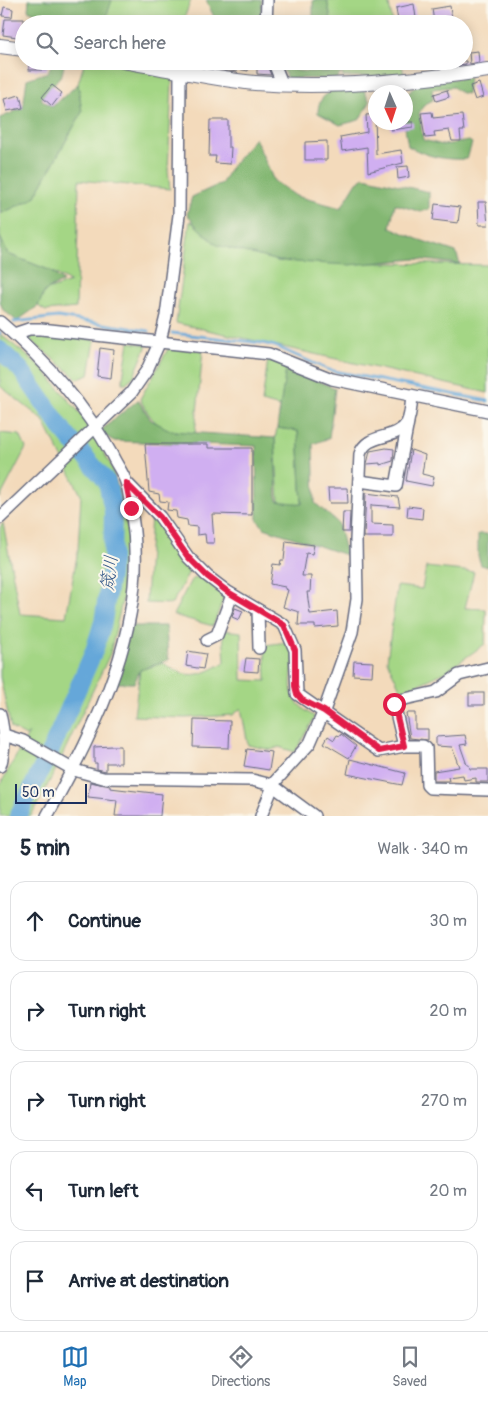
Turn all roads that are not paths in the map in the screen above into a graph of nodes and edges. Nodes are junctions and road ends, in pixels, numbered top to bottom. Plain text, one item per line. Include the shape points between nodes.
1 (267, 0) edge
2 (266, 15) edge
3 (0, 46) edge
4 (15, 48) edge
5 (180, 70) joint
6 (277, 70) edge
7 (488, 70) edge
8 (282, 84) junction
9 (0, 322) edge
10 (14, 334) junction
11 (160, 341) junction
12 (412, 396) junction
13 (488, 411) edge
14 (408, 420) junction
15 (97, 428) junction
16 (358, 481) junction
17 (126, 483) junction
18 (0, 518) edge
19 (232, 594) junction
20 (258, 610) junction
21 (208, 640) dead end
22 (259, 648) dead end
23 (488, 668) edge
24 (324, 711) junction
25 (0, 714) edge
26 (4, 735) junction
27 (404, 746) junction
28 (0, 766) edge
29 (74, 770) junction
30 (273, 785) junction
31 (488, 790) edge
32 (48, 813) edge
33 (61, 816) edge
34 (261, 816) edge
35 (314, 816) edge

1 - 2 street
3 - 4 main road
5 - 8 main road
5 - 11 street via 178,215
6 - 8 street
7 - 8 main road via 407,80
9 - 10 street
10 - 11 street via 41,329
10 - 15 street via 52,371
11 - 12 street via 270,354 332,379
11 - 15 street via 147,370 131,393
12 - 13 street
12 - 14 street
14 - 16 street via 399,430 370,440 363,446
14 - 16 street via 396,486
15 - 17 street
15 - 18 street
16 - 24 street via 356,616
17 - 19 street via 160,517 188,557
17 - 29 street via 137,545 131,615 111,684
19 - 20 street
19 - 21 street via 217,635
20 - 22 street
20 - 24 street via 284,625 295,650 297,694
23 - 27 street via 459,675 436,692 396,701
24 - 27 street via 379,751
24 - 30 street via 310,743
25 - 26 street
26 - 28 street
26 - 29 street via 23,741
27 - 31 street via 426,748 427,784 430,788
29 - 30 street via 103,778 252,780
29 - 32 street
30 - 34 street
30 - 35 street
32 - 33 street

